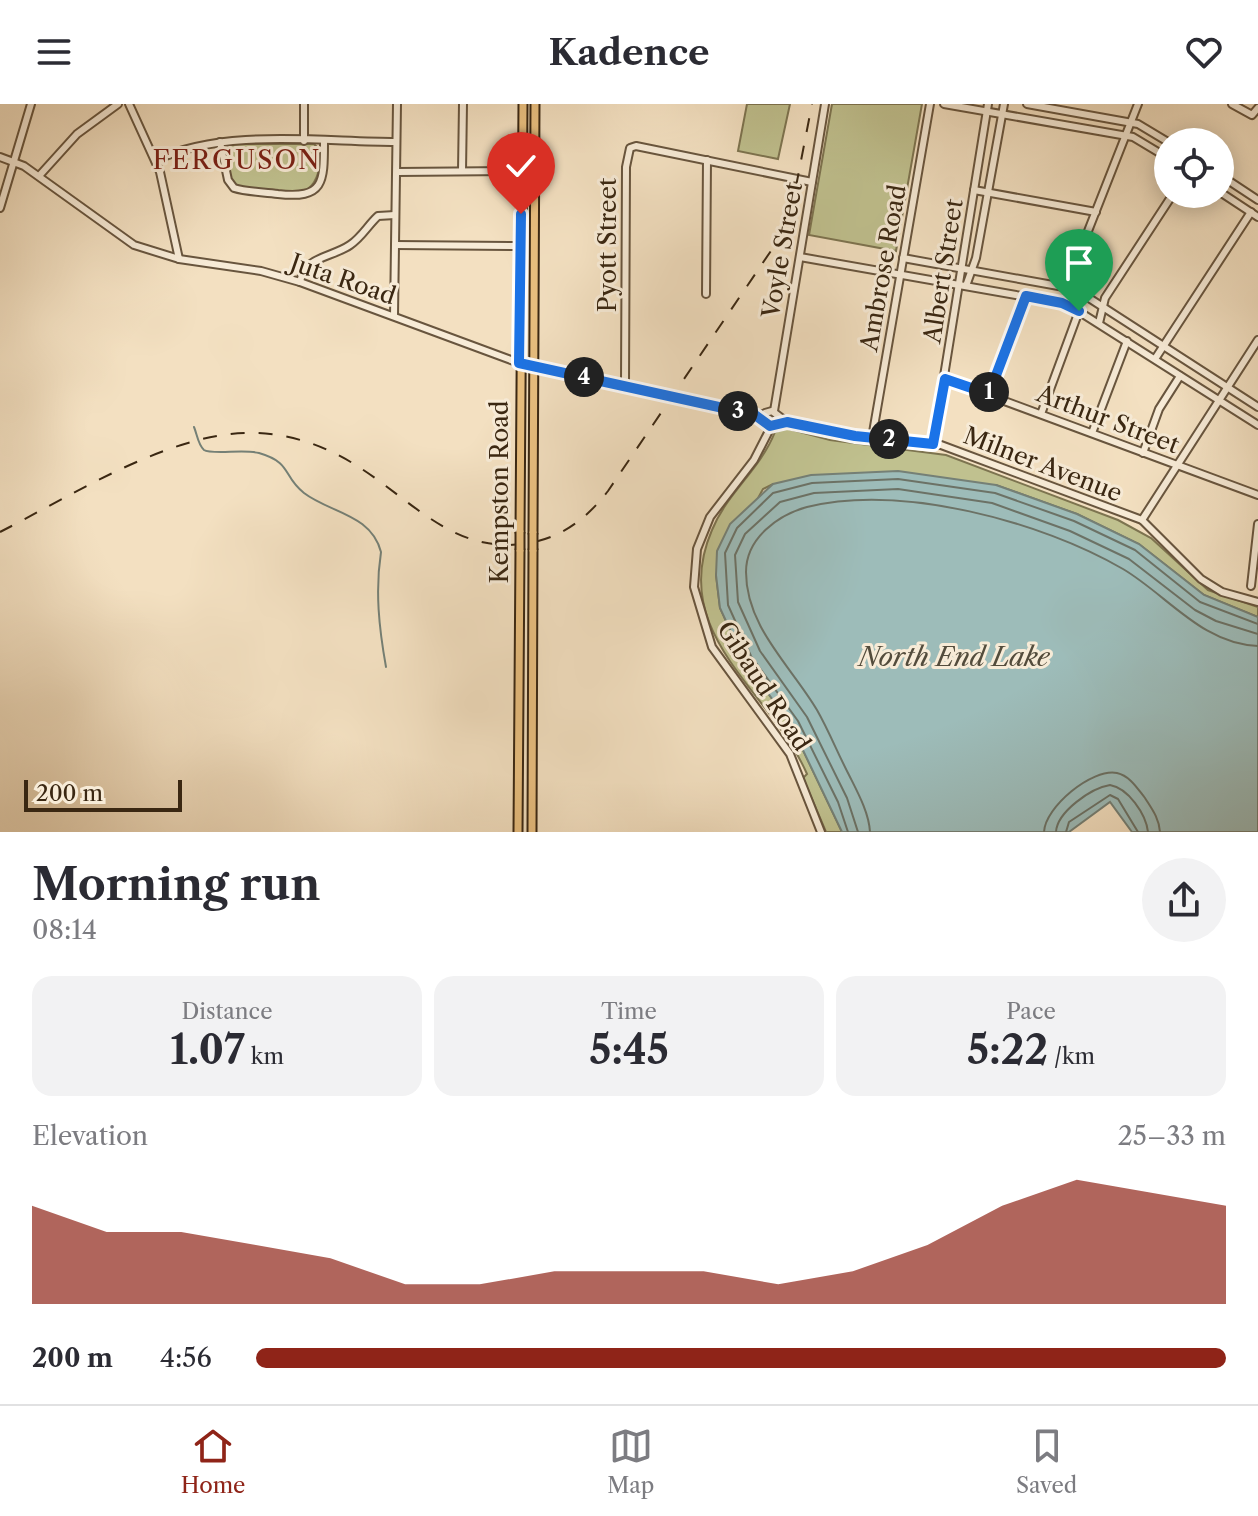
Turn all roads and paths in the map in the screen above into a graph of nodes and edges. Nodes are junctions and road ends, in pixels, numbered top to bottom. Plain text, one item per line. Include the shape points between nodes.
1 (31, 104) edge
2 (118, 104) edge
3 (129, 104) edge
4 (304, 104) edge
5 (397, 104) edge
6 (463, 104) edge
7 (523, 104) edge
8 (535, 104) edge
9 (825, 104) edge
10 (930, 104) edge
11 (944, 104) edge
12 (1004, 104) edge
13 (1027, 104) edge
14 (1138, 104) edge
15 (1232, 104) edge
16 (987, 108) edge
17 (1258, 108) edge
18 (1002, 115) junction
19 (1131, 122) junction
20 (1154, 134) edge
21 (1126, 135) junction
22 (304, 141) junction
23 (220, 142) junction
24 (324, 142) junction
25 (396, 142) junction
26 (1154, 150) edge
27 (0, 157) edge
28 (156, 160) junction
29 (707, 160) junction
30 (14, 161) junction
31 (462, 171) junction
32 (522, 171) junction
33 (397, 172) junction
34 (39, 176) junction
35 (812, 182) junction
36 (1234, 184) edge
37 (974, 190) junction
38 (987, 192) junction
39 (1258, 200) edge
40 (1234, 201) edge
41 (0, 208) edge
42 (1164, 208) edge
43 (1096, 212) junction
44 (1251, 212) junction
45 (395, 215) junction
46 (1258, 217) edge
47 (395, 245) junction
48 (520, 246) junction
49 (800, 257) junction
50 (903, 258) junction
51 (179, 259) junction
52 (966, 270) junction
53 (901, 275) junction
54 (300, 282) junction
55 (1045, 284) junction
56 (964, 285) junction
57 (1066, 287) junction
58 (706, 294) dead end
59 (1026, 296) junction
60 (1041, 299) junction
61 (1103, 306) junction
62 (1079, 311) junction
63 (394, 316) junction
64 (1099, 323) junction
65 (1258, 340) edge
66 (1127, 341) junction
67 (1164, 346) junction
68 (1155, 359) junction
69 (519, 363) junction
70 (534, 366) junction
71 (1180, 376) junction
72 (945, 379) junction
73 (625, 385) junction
74 (1228, 387) junction
75 (989, 394) junction
76 (1218, 400) junction
77 (1258, 407) edge
78 (1041, 414) junction
79 (770, 420) junction
80 (1258, 425) edge
81 (1092, 433) junction
82 (872, 438) junction
83 (933, 444) junction
84 (1143, 453) junction
85 (1176, 464) junction
86 (1258, 495) edge
87 (1142, 520) junction
88 (1258, 524) edge
89 (1256, 552) edge
90 (1251, 586) dead end
91 (1258, 602) edge
92 (518, 832) edge
93 (532, 832) edge
94 (821, 832) edge

1 - 30 street
2 - 34 street via 67,143
3 - 28 street
4 - 22 street
5 - 25 street
6 - 31 street
7 - 32 main road, Kempston Road
8 - 70 main road, Kempston Road
9 - 35 street, Voyle Street
10 - 50 street, Ambrose Road
11 - 16 street
12 - 18 street, Albert Street
13 - 19 street
14 - 19 street
15 - 17 street via 1252,115
16 - 18 street
16 - 37 street, Albert Street
18 - 21 street
18 - 38 street, Albert Street
19 - 20 street
19 - 21 street
21 - 26 street
21 - 43 street
22 - 23 street
22 - 24 street
23 - 24 street via 234,188 299,196 311,193 322,180
23 - 28 street
24 - 25 street
25 - 33 street
27 - 30 street, Juta Road
28 - 51 street
29 - 35 street, Pyott Street
29 - 58 street
29 - 73 street, Pyott Street via 636,146 626,154
30 - 34 street, Juta Road
30 - 41 street
31 - 32 street
31 - 33 street
32 - 48 main road, Kempston Road
33 - 45 street
34 - 51 street, Juta Road via 134,245
35 - 49 street, Voyle Street
36 - 39 street
37 - 38 street
37 - 52 street, Albert Street
38 - 43 street
38 - 52 street, Albert Street via 976,258
40 - 44 street
42 - 61 street
43 - 57 street
44 - 46 street
44 - 67 street
45 - 47 street
45 - 54 street via 378,216 350,245 312,262
47 - 48 street
47 - 63 street
48 - 69 main road, Kempston Road
49 - 53 street
49 - 79 street, Voyle Street
50 - 52 street
50 - 53 street, Ambrose Road
51 - 54 street, Juta Road
52 - 55 street
52 - 56 street, Albert Street
53 - 56 street
53 - 82 street, Ambrose Road
54 - 63 street, Juta Road
55 - 57 street
55 - 60 street
56 - 59 street
56 - 72 street, Albert Street
57 - 61 street
59 - 60 street
59 - 75 street
60 - 62 street
61 - 64 street
61 - 67 street
62 - 64 street
62 - 78 street
63 - 69 street, Juta Road
64 - 66 street
65 - 74 street
66 - 68 street
66 - 81 street
67 - 68 street
67 - 74 street
68 - 71 street
69 - 70 street, Juta Road
69 - 92 main road, Kempston Road, bridge
70 - 73 street, Milner Avenue
70 - 93 main road, Kempston Road, bridge
71 - 76 street
71 - 84 street via 1159,409
72 - 75 street, Arthur Street
72 - 83 street, Albert Street
73 - 79 street, Milner Avenue
74 - 76 street
74 - 77 street
75 - 78 street, Arthur Street
76 - 80 street
76 - 85 street
78 - 81 street, Arthur Street
79 - 82 street, Milner Avenue
79 - 94 street, Gibaud Road via 754,460 703,530 694,587 712,647 790,754
81 - 84 street, Arthur Street
82 - 83 street, Milner Avenue
83 - 87 street, Milner Avenue
84 - 85 street, Arthur Street
85 - 86 street, Arthur Street
85 - 87 street
87 - 91 street, Milner Avenue via 1201,579 1222,592
88 - 89 street
89 - 90 street

